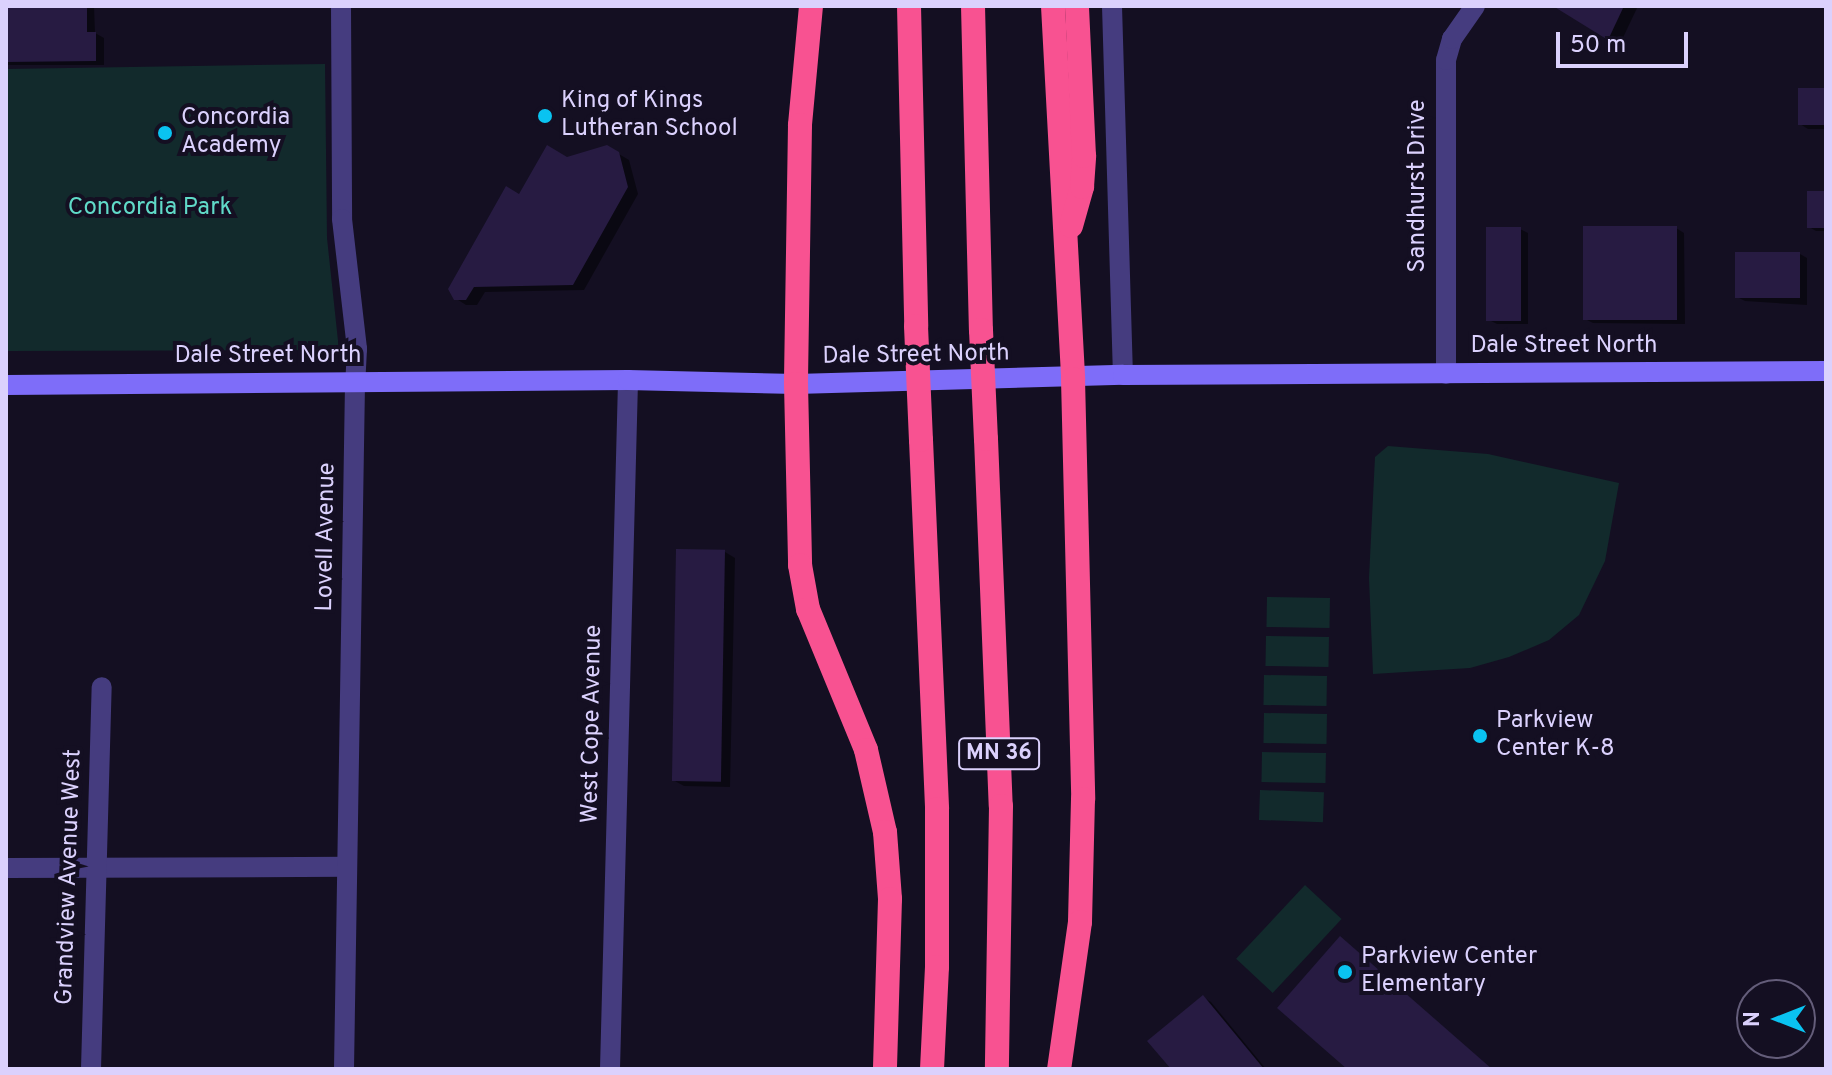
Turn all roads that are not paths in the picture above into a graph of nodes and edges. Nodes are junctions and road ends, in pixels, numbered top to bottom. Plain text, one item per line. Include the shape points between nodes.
1 (341, 6) edge
2 (811, 6) edge
3 (909, 6) edge
4 (973, 6) edge
5 (1053, 6) edge
6 (1077, 6) edge
7 (1112, 6) edge
8 (1475, 6) edge
9 (1065, 243) junction
10 (1826, 371) edge
11 (1446, 374) junction
12 (1123, 375) junction
13 (1073, 379) junction
14 (628, 380) junction
15 (355, 384) junction
16 (796, 384) junction
17 (6, 385) edge
18 (102, 687) dead end
19 (347, 867) junction
20 (6, 868) edge
21 (95, 868) junction
22 (91, 1069) edge
23 (344, 1069) edge
24 (610, 1069) edge
25 (885, 1069) edge
26 (932, 1069) edge
27 (997, 1069) edge
28 (1059, 1069) edge

1 - 15 street, Lovell Avenue via 342,219 357,349
2 - 16 highway via 800,125
3 - 26 highway, MN 36, bridge via 916,326 937,809
4 - 27 highway, MN 36, bridge via 1001,806
5 - 9 highway
6 - 9 highway via 1083,174
7 - 12 street
8 - 11 street, Sandhurst Drive via 1452,39 1444,79
9 - 13 highway
10 - 11 main road, Dale Street North
11 - 12 main road, Dale Street North
12 - 13 main road, Dale Street North
13 - 16 main road, Dale Street North
13 - 28 highway via 1083,799 1080,922
14 - 15 main road, Dale Street North
14 - 16 main road, Dale Street North
14 - 24 street, West Cope Avenue
15 - 17 main road, Dale Street North
15 - 19 street, Lovell Avenue
16 - 25 highway via 803,589 866,750 885,832 890,899
18 - 21 street, Grandview Avenue West
19 - 21 street
19 - 23 street, Lovell Avenue
20 - 21 street
21 - 22 street, Grandview Avenue West

